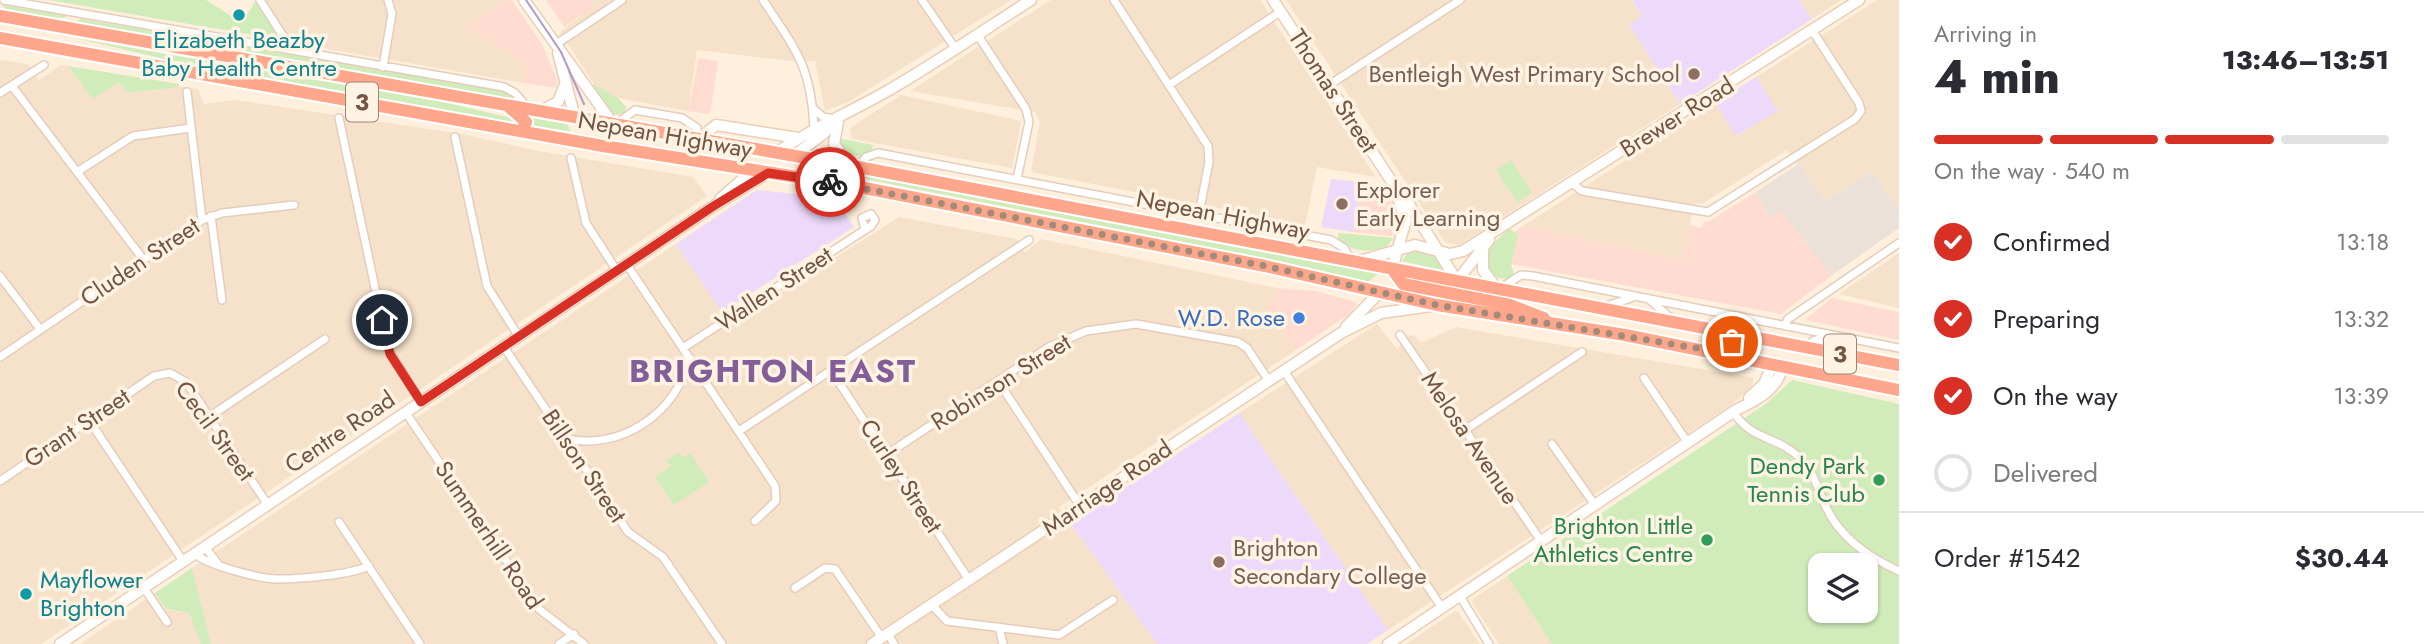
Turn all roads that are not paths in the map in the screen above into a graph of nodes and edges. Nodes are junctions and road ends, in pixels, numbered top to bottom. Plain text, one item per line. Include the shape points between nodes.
1 (4, 0) edge
2 (260, 0) edge
3 (388, 0) edge
4 (524, 0) edge
5 (622, 0) edge
6 (763, 0) edge
7 (922, 0) edge
8 (1031, 0) edge
9 (1114, 0) edge
10 (1460, 0) edge
11 (1859, 0) edge
12 (1278, 4) edge
13 (2, 14) edge
14 (78, 14) junction
15 (63, 27) junction
16 (1812, 30) junction
17 (977, 34) junction
18 (0, 38) edge
19 (555, 46) junction
20 (955, 48) junction
21 (59, 49) junction
22 (292, 50) junction
23 (44, 65) dead end
24 (383, 67) junction
25 (566, 82) junction
26 (1169, 85) junction
27 (1329, 85) junction
28 (12, 86) junction
29 (187, 92) dead end
30 (0, 93) edge
31 (509, 106) junction
32 (814, 109) junction
33 (535, 111) junction
34 (339, 118) dead end
35 (575, 118) junction
36 (839, 118) junction
37 (614, 125) junction
38 (191, 128) junction
39 (814, 128) junction
40 (522, 131) junction
41 (455, 137) dead end
42 (799, 138) junction
43 (699, 139) junction
44 (593, 144) junction
45 (776, 153) junction
46 (793, 156) junction
47 (571, 158) dead end
48 (853, 166) junction
49 (752, 171) junction
50 (77, 172) junction
51 (768, 173) junction
52 (1017, 179) junction
53 (1576, 181) junction
54 (1392, 182) junction
55 (853, 186) junction
56 (294, 205) dead end
57 (712, 207) junction
58 (1199, 214) junction
59 (211, 216) junction
60 (202, 220) junction
61 (865, 230) dead end
62 (1494, 234) junction
63 (1029, 240) dead end
64 (1899, 243) edge
65 (1484, 245) junction
66 (1400, 248) junction
67 (1440, 251) junction
68 (143, 259) junction
69 (1354, 262) junction
70 (622, 268) junction
71 (1392, 269) junction
72 (0, 276) edge
73 (1457, 281) junction
74 (1448, 293) junction
75 (1497, 293) junction
76 (1382, 294) junction
77 (1643, 297) junction
78 (222, 300) dead end
79 (1438, 305) junction
80 (1599, 309) junction
81 (1371, 317) junction
82 (1678, 323) junction
83 (1560, 326) junction
84 (1785, 326) junction
85 (40, 329) junction
86 (1341, 333) junction
87 (1727, 333) junction
88 (1400, 335) dead end
89 (1833, 335) junction
90 (519, 337) junction
91 (325, 339) dead end
92 (1781, 343) junction
93 (504, 347) junction
94 (683, 348) junction
95 (1809, 348) junction
96 (1899, 348) edge
97 (1582, 352) dead end
98 (1732, 354) junction
99 (0, 357) edge
100 (690, 358) junction
101 (1778, 364) junction
102 (1899, 365) edge
103 (1284, 370) junction
104 (832, 372) junction
105 (1825, 373) junction
106 (154, 376) joint
107 (1644, 378) dead end
108 (998, 381) junction
109 (1269, 381) junction
110 (1899, 390) edge
111 (421, 402) junction
112 (1735, 411) junction
113 (406, 413) junction
114 (209, 417) junction
115 (89, 420) junction
116 (1465, 430) junction
117 (739, 431) junction
118 (566, 439) junction
119 (1688, 443) junction
120 (1552, 444) dead end
121 (886, 455) junction
122 (0, 481) edge
123 (268, 505) junction
124 (1595, 505) junction
125 (1080, 506) junction
126 (755, 521) dead end
127 (339, 522) dead end
128 (1541, 541) junction
129 (205, 547) junction
130 (195, 554) junction
131 (183, 561) junction
132 (368, 564) junction
133 (219, 565) junction
134 (1899, 571) edge
135 (969, 580) junction
136 (144, 588) junction
137 (795, 588) dead end
138 (1458, 597) junction
139 (1113, 600) dead end
140 (932, 605) junction
141 (1442, 608) junction
142 (167, 622) dead end
143 (999, 627) junction
144 (574, 634) junction
145 (881, 639) edge
146 (60, 644) edge
147 (420, 644) edge
148 (559, 644) edge
149 (584, 644) edge
150 (722, 644) edge
151 (894, 644) edge
152 (1003, 644) edge
153 (1388, 644) edge
154 (1489, 644) edge

1 - 14 street
2 - 22 street
3 - 24 street via 392,14
4 - 19 street
5 - 19 street
6 - 32 street via 803,60
7 - 20 street
8 - 17 street, Centre Road
9 - 26 street
10 - 27 street
11 - 16 street, Brewer Road
12 - 26 street
12 - 27 street, Thomas Street
13 - 15 highway, Nepean Highway / 3
14 - 15 street
14 - 22 street
15 - 21 highway
15 - 31 highway, Nepean Highway / 3
16 - 53 street, Brewer Road
16 - 53 street via 1861,111 1855,119 1708,212 1588,191
17 - 20 street, Centre Road
17 - 52 street via 1026,109 1028,122
18 - 21 highway, Nepean Highway / 3
19 - 25 street
19 - 37 street
20 - 36 street, Centre Road
21 - 40 highway, Nepean Highway / 3
22 - 24 street
23 - 28 street
24 - 33 street via 509,89
25 - 33 street via 558,102
25 - 35 street
26 - 58 street via 1208,146
27 - 54 street, Thomas Street
28 - 30 street
28 - 50 street
29 - 38 street
31 - 33 highway, Nepean Highway / 3
31 - 40 highway via 526,122
32 - 36 street via 827,119
32 - 39 street
33 - 35 highway, Nepean Highway / 3
34 - 111 street via 388,349
35 - 37 highway, Nepean Highway / 3
35 - 44 highway
36 - 39 street, Centre Road
36 - 46 street, Centre Road
36 - 48 street via 833,143
37 - 43 highway, Nepean Highway / 3
38 - 50 street via 133,136
38 - 60 street
39 - 42 street, Centre Road
40 - 44 highway, Nepean Highway / 3
41 - 90 street via 487,286
42 - 43 street via 715,125
42 - 45 street, Centre Road
43 - 45 highway, Nepean Highway / 3
44 - 49 highway, Nepean Highway / 3
45 - 46 highway, Nepean Highway / 3
45 - 49 highway, Centre Road
46 - 48 highway, Nepean Highway / 3
46 - 51 highway, Centre Road
47 - 70 street via 586,223
48 - 52 street via 878,153
48 - 55 highway
48 - 69 highway, Nepean Highway / 3
49 - 51 highway, Nepean Highway / 3
49 - 57 street, Centre Road
50 - 68 street
51 - 55 highway, Nepean Highway / 3
51 - 57 street, Centre Road
52 - 58 street
53 - 62 street, Brewer Road
54 - 66 street, Thomas Street via 1406,216
54 - 67 street, Thomas Street
55 - 76 highway, Nepean Highway / 3 via 1265,266
56 - 59 street, Cluden Street
57 - 70 street, Centre Road
58 - 69 street via 1330,239
59 - 60 street, Cluden Street
59 - 78 street
60 - 68 street, Cluden Street
61 - 94 street, Wallen Street
62 - 65 street, Brewer Road
62 - 67 street, Brewer Road via 1460,253
63 - 104 street
64 - 84 street via 1788,319
65 - 73 street, Brewer Road
65 - 75 street via 1483,270
66 - 67 street, Brewer Road via 1420,245
66 - 69 street, Brewer Road
66 - 71 street, Thomas Street
67 - 73 street, Thomas Street
68 - 85 street, Cluden Street
69 - 71 highway, Nepean Highway / 3
70 - 90 street, Centre Road
70 - 94 street
71 - 73 highway, Nepean Highway / 3
71 - 74 highway via 1402,284
71 - 76 highway
72 - 85 street
73 - 74 highway
73 - 75 highway, Nepean Highway / 3
74 - 75 highway
74 - 79 highway
75 - 77 street via 1521,275 1528,275
75 - 80 highway, Nepean Highway / 3
75 - 83 highway
76 - 79 highway, Nepean Highway / 3
76 - 81 street via 1381,309
76 - 86 street, Marriage Road
77 - 80 street
77 - 82 street
77 - 84 street
79 - 81 street, Marriage Road
79 - 83 highway, Nepean Highway / 3
80 - 82 highway, Nepean Highway / 3
81 - 86 street, Marriage Road
82 - 87 highway, Nepean Highway / 3
83 - 98 highway, Nepean Highway / 3
84 - 89 street
85 - 99 street, Cluden Street
86 - 103 street, Marriage Road
87 - 92 highway, Nepean Highway / 3
87 - 98 highway
88 - 116 street, Melosa Avenue
89 - 95 street via 1817,339
89 - 96 street
90 - 93 street, Centre Road
91 - 114 street
92 - 95 highway, Nepean Highway / 3
92 - 101 highway
93 - 111 street, Centre Road
93 - 118 street, Billson Street
94 - 100 street
95 - 102 highway, Nepean Highway / 3
95 - 105 highway via 1811,362
97 - 116 street
98 - 101 highway, Nepean Highway / 3
100 - 117 street
100 - 118 street via 674,397 634,428 601,442
101 - 105 highway, Nepean Highway / 3
101 - 112 street via 1779,379 1769,391
103 - 109 street, Marriage Road
103 - 141 street
104 - 117 street
104 - 121 street, Curley Street
105 - 110 highway, Nepean Highway / 3
106 - 114 street, Cecil Street via 180,377
106 - 115 street, Grant Street
107 - 119 street
108 - 109 street, Robinson Street via 1074,335 1098,327 1136,324 1241,343
108 - 121 street, Robinson Street
108 - 125 street
109 - 125 street, Marriage Road
111 - 113 street, Centre Road
112 - 119 street
112 - 134 street via 1748,430 1782,444 1802,460 1849,539
113 - 123 street, Centre Road
113 - 144 street, Summerhill Road via 539,609
114 - 123 street, Cecil Street
115 - 122 street, Grant Street
115 - 131 street
116 - 128 street, Melosa Avenue
117 - 126 street via 773,482 776,501
118 - 150 street, Billson Street via 630,534 663,556
119 - 124 street
120 - 124 street
121 - 135 street, Curley Street
123 - 129 street, Centre Road
124 - 128 street
125 - 135 street, Marriage Road
127 - 132 street
128 - 138 street
129 - 130 street, Centre Road
129 - 133 street
130 - 131 street, Centre Road
130 - 133 street
131 - 136 street, Centre Road
132 - 133 street via 278,579
132 - 147 street
135 - 140 street, Marriage Road
136 - 142 street
136 - 146 street, Centre Road
137 - 145 street via 825,568 835,569
138 - 141 street
138 - 154 street
139 - 143 street via 1059,635
140 - 143 street via 947,621
140 - 145 street, Marriage Road
141 - 153 street
143 - 152 street
144 - 148 street
144 - 149 street, Summerhill Road
145 - 151 street

